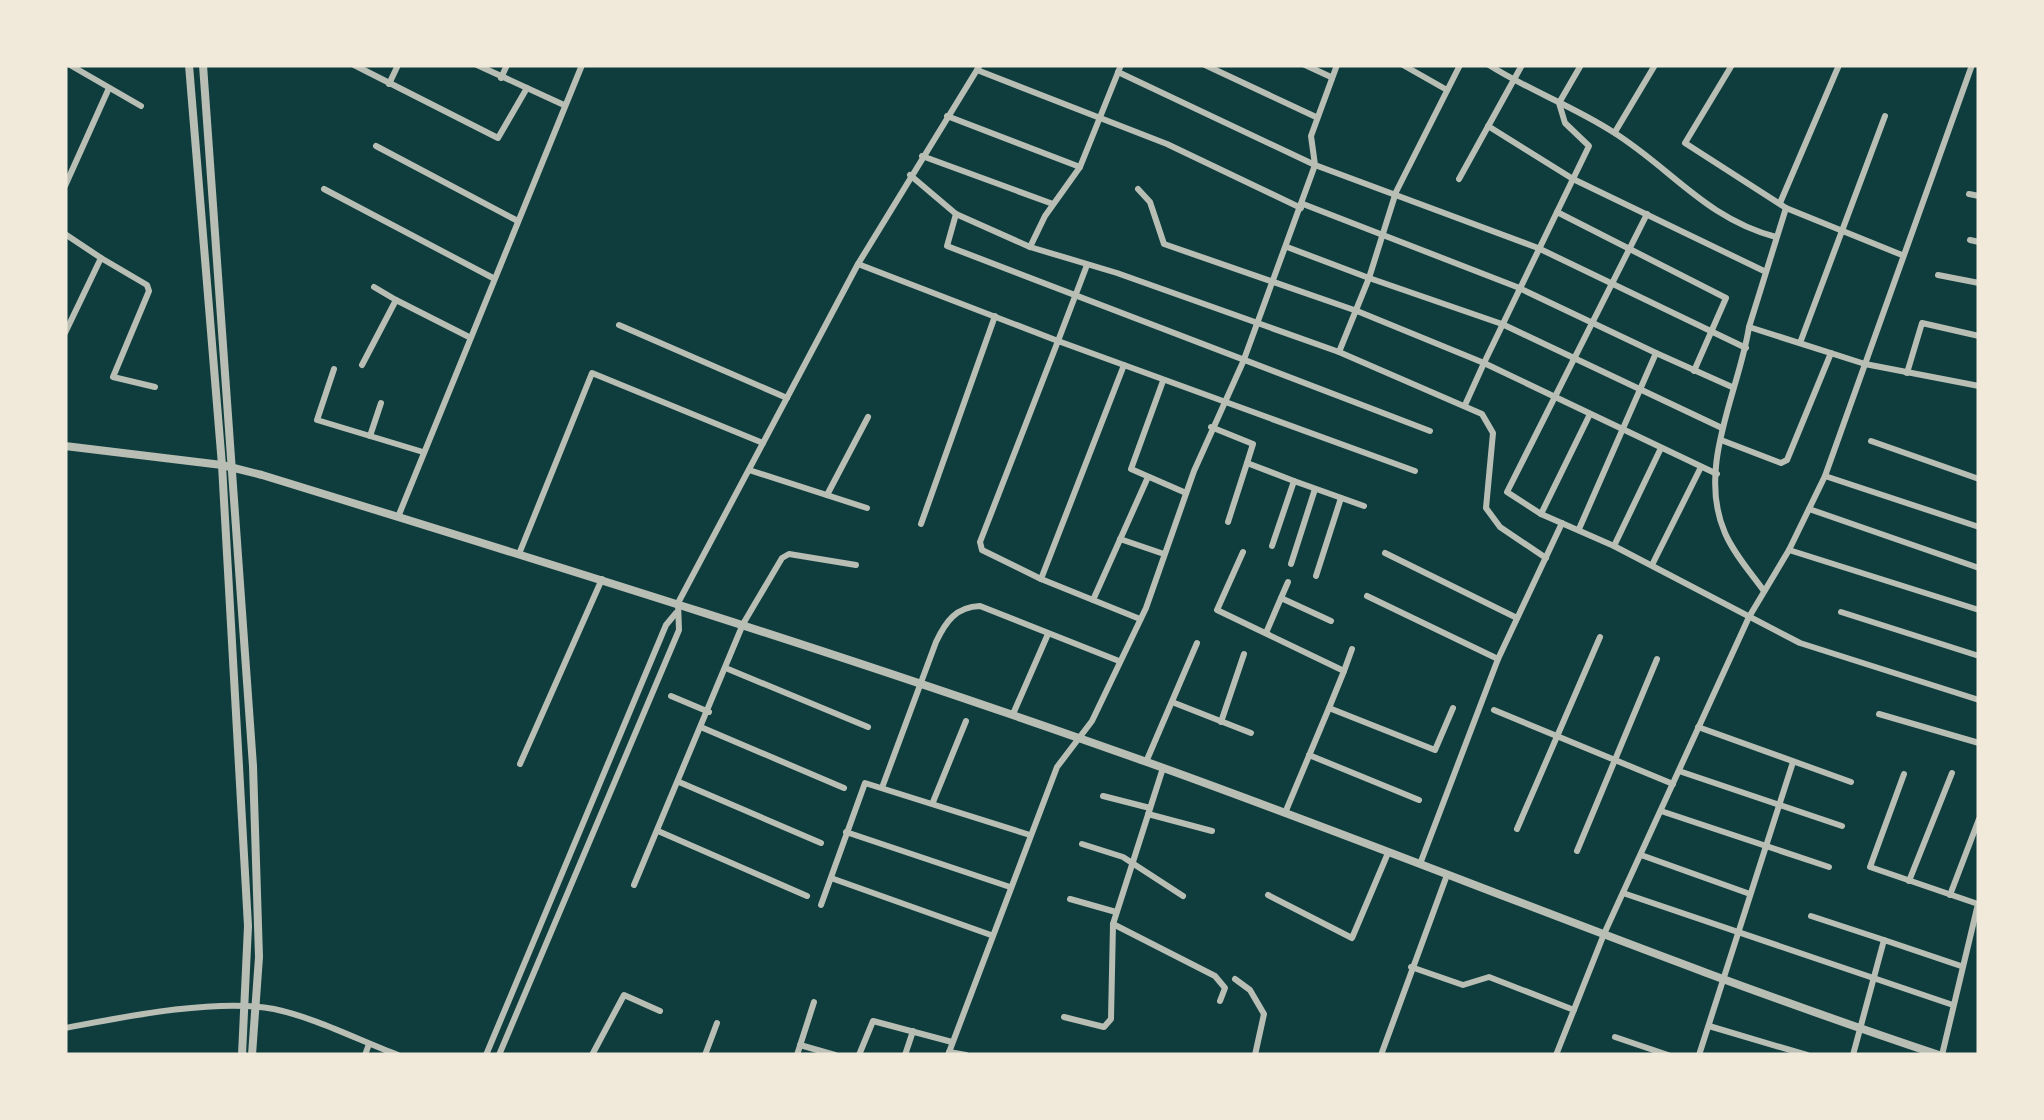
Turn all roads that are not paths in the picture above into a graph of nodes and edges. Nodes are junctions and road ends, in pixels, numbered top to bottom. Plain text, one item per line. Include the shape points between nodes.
1 (70, 65) edge
2 (189, 65) edge
3 (354, 65) edge
4 (398, 65) edge
5 (477, 65) edge
6 (507, 65) edge
7 (582, 65) edge
8 (1205, 65) edge
9 (1305, 65) edge
10 (1337, 65) edge
11 (1402, 65) edge
12 (1460, 65) edge
13 (1489, 65) edge
14 (1522, 65) edge
15 (1582, 65) edge
16 (1655, 65) edge
17 (1732, 65) edge
18 (1839, 65) edge
19 (1972, 65) edge
20 (201, 66) edge
21 (978, 67) edge
22 (1119, 68) edge
23 (1331, 77) junction
24 (501, 78) junction
25 (1513, 80) junction
26 (388, 84) junction
27 (108, 88) junction
28 (528, 88) junction
29 (1448, 90) junction
30 (1559, 103) junction
31 (564, 105) junction
32 (140, 106) dead end
33 (947, 116) junction
34 (1100, 116) junction
35 (1885, 116) dead end
36 (1316, 117) junction
37 (1488, 126) junction
38 (1615, 132) junction
39 (376, 146) dead end
40 (922, 156) junction
41 (1316, 165) junction
42 (1080, 167) junction
43 (910, 176) junction
44 (1460, 179) dead end
45 (1574, 179) junction
46 (65, 186) edge
47 (324, 189) dead end
48 (1138, 189) dead end
49 (1396, 192) junction
50 (1969, 194) dead end
51 (1979, 196) edge
52 (1053, 204) junction
53 (1783, 205) junction
54 (1302, 206) junction
55 (1557, 212) junction
56 (956, 214) junction
57 (1647, 214) junction
58 (516, 220) junction
59 (1840, 232) junction
60 (65, 234) edge
61 (1383, 234) junction
62 (1776, 237) junction
63 (1287, 247) junction
64 (1030, 248) junction
65 (1538, 248) junction
66 (1629, 249) junction
67 (1902, 255) junction
68 (101, 258) junction
69 (858, 264) junction
70 (1087, 265) junction
71 (1764, 271) junction
72 (1938, 274) dead end
73 (493, 278) junction
74 (1369, 278) junction
75 (1272, 281) junction
76 (1979, 283) edge
77 (1611, 286) junction
78 (374, 287) dead end
79 (1518, 287) junction
80 (1075, 298) junction
81 (396, 300) junction
82 (1357, 311) junction
83 (995, 316) junction
84 (1258, 322) junction
85 (1593, 322) junction
86 (1502, 324) junction
87 (619, 325) dead end
88 (1749, 327) junction
89 (65, 332) edge
90 (1711, 333) junction
91 (1979, 336) edge
92 (469, 337) junction
93 (1058, 340) junction
94 (1800, 342) junction
95 (1746, 348) junction
96 (1339, 352) junction
97 (1656, 353) junction
98 (1831, 353) junction
99 (1575, 358) junction
100 (1243, 362) junction
101 (1484, 364) junction
102 (1865, 364) junction
103 (362, 365) dead end
104 (1124, 365) junction
105 (334, 369) dead end
106 (1694, 371) junction
107 (1907, 373) junction
108 (1163, 381) junction
109 (1979, 386) edge
110 (155, 387) dead end
111 (1732, 387) junction
112 (1640, 389) junction
113 (788, 398) junction
114 (1556, 398) junction
115 (1225, 400) junction
116 (381, 404) dead end
117 (1465, 405) junction
118 (1590, 414) junction
119 (868, 417) dead end
120 (1211, 427) junction
121 (1722, 428) junction
122 (1624, 430) junction
123 (1430, 431) dead end
124 (370, 436) junction
125 (1721, 440) junction
126 (1871, 441) dead end
127 (763, 443) junction
128 (65, 446) edge
129 (1661, 448) junction
130 (423, 452) junction
131 (1247, 463) junction
132 (222, 465) junction
133 (1701, 467) junction
134 (234, 469) junction
135 (749, 470) junction
136 (1416, 471) dead end
137 (1717, 474) junction
138 (1825, 476) junction
139 (1148, 478) junction
140 (1979, 479) edge
141 (1294, 481) junction
142 (1315, 489) junction
143 (1186, 493) junction
144 (826, 495) junction
145 (1341, 498) junction
146 (1364, 506) dead end
147 (867, 508) dead end
148 (1809, 509) junction
149 (1541, 514) junction
150 (398, 517) junction
151 (1228, 522) dead end
152 (1562, 523) junction
153 (921, 524) dead end
154 (1979, 528) edge
155 (1579, 530) junction
156 (1120, 539) junction
157 (1272, 546) dead end
158 (1614, 546) junction
159 (1789, 550) junction
160 (1242, 552) dead end
161 (1385, 553) dead end
162 (519, 554) junction
163 (1164, 554) junction
164 (1546, 558) junction
165 (1291, 564) dead end
166 (856, 565) dead end
167 (1652, 566) junction
168 (1979, 568) edge
169 (1316, 576) dead end
170 (602, 579) junction
171 (1041, 580) junction
172 (1288, 582) dead end
173 (1764, 591) junction
174 (1368, 596) dead end
175 (1281, 598) junction
176 (1093, 600) junction
177 (677, 608) junction
178 (1979, 610) edge
179 (1841, 612) dead end
180 (1749, 616) junction
181 (1517, 618) junction
182 (1140, 619) junction
183 (1331, 622) dead end
184 (743, 624) junction
185 (1266, 633) junction
186 (1048, 634) junction
187 (1600, 637) dead end
188 (1197, 643) dead end
189 (1352, 649) dead end
190 (1244, 654) dead end
191 (1979, 656) edge
192 (1498, 659) junction
193 (1657, 659) dead end
194 (1119, 661) junction
195 (728, 669) junction
196 (1344, 670) junction
197 (922, 684) junction
198 (672, 696) dead end
199 (1979, 700) edge
200 (1172, 702) junction
201 (1328, 708) junction
202 (1453, 708) dead end
203 (1494, 710) dead end
204 (710, 712) junction
205 (1013, 714) junction
206 (1879, 714) dead end
207 (966, 721) dead end
208 (1221, 722) junction
209 (868, 727) dead end
210 (1698, 727) junction
211 (703, 728) junction
212 (1250, 733) dead end
213 (1557, 737) junction
214 (1076, 738) junction
215 (1979, 743) edge
216 (1309, 755) junction
217 (1615, 761) junction
218 (1146, 762) junction
219 (1793, 762) junction
220 (520, 764) dead end
221 (1163, 768) junction
222 (1678, 771) junction
223 (1952, 772) dead end
224 (1904, 774) dead end
225 (679, 782) junction
226 (1851, 782) dead end
227 (1673, 784) junction
228 (882, 785) junction
229 (844, 788) dead end
230 (1103, 796) dead end
231 (1419, 800) dead end
232 (933, 802) junction
233 (1779, 806) junction
234 (1149, 811) junction
235 (1661, 811) junction
236 (1284, 814) junction
237 (1979, 819) edge
238 (1842, 826) dead end
239 (1517, 829) dead end
240 (658, 831) junction
241 (1212, 831) dead end
242 (846, 832) junction
243 (1030, 836) junction
244 (821, 844) dead end
245 (1082, 844) dead end
246 (1765, 846) junction
247 (1578, 851) dead end
248 (1388, 853) junction
249 (1641, 855) junction
250 (1134, 864) junction
251 (1420, 866) junction
252 (1829, 867) dead end
253 (1446, 876) junction
254 (831, 878) junction
255 (1909, 881) junction
256 (634, 885) dead end
257 (1011, 887) junction
258 (1623, 893) junction
259 (1268, 894) dead end
260 (1750, 894) junction
261 (1950, 895) junction
262 (808, 896) dead end
263 (1183, 896) dead end
264 (1070, 899) dead end
265 (1979, 902) edge
266 (821, 905) dead end
267 (1116, 912) junction
268 (1811, 916) dead end
269 (1113, 924) junction
270 (1604, 934) junction
271 (1739, 934) junction
272 (992, 935) junction
273 (1884, 940) junction
274 (1960, 966) junction
275 (1411, 967) junction
276 (1235, 979) dead end
277 (1873, 980) junction
278 (1724, 981) junction
279 (1220, 1001) dead end
280 (814, 1002) dead end
281 (1953, 1005) junction
282 (258, 1007) junction
283 (246, 1008) junction
284 (1574, 1010) junction
285 (660, 1011) dead end
286 (1064, 1017) dead end
287 (717, 1023) dead end
288 (1709, 1026) junction
289 (65, 1028) edge
290 (1859, 1028) junction
291 (913, 1031) junction
292 (1615, 1037) dead end
293 (952, 1042) junction
294 (369, 1044) junction
295 (800, 1044) junction
296 (948, 1054) edge
297 (242, 1055) edge
298 (252, 1055) edge
299 (365, 1055) edge
300 (398, 1055) edge
301 (486, 1055) edge
302 (499, 1055) edge
303 (592, 1055) edge
304 (705, 1055) edge
305 (797, 1055) edge
306 (835, 1055) edge
307 (859, 1055) edge
308 (905, 1055) edge
309 (966, 1055) edge
310 (1254, 1055) edge
311 (1381, 1055) edge
312 (1556, 1055) edge
313 (1668, 1055) edge
314 (1699, 1055) edge
315 (1807, 1055) edge
316 (1852, 1055) edge
317 (1940, 1055) edge

1 - 27 street
2 - 132 street
3 - 26 street
4 - 26 street
5 - 24 street
6 - 24 street
7 - 31 street
8 - 36 street
9 - 23 street
10 - 23 street
11 - 29 street
12 - 29 street
13 - 25 street
14 - 25 street
15 - 30 street
16 - 38 street
17 - 53 street via 1685,143
18 - 53 street
19 - 67 street
20 - 134 street
21 - 33 street
21 - 34 street
22 - 34 street
22 - 41 street
23 - 36 street
24 - 28 street
25 - 30 street
25 - 37 street
26 - 28 street via 498,138
27 - 32 street
27 - 46 street
28 - 31 street
29 - 49 street
30 - 38 street
30 - 45 street via 1566,123 1589,142
31 - 58 street
33 - 40 street
33 - 42 street
34 - 42 street
34 - 54 street
35 - 59 street
36 - 41 street
37 - 44 street
37 - 45 street
38 - 62 street via 1693,198 1749,230
39 - 58 street
40 - 43 street
40 - 52 street
41 - 49 street
41 - 54 street
42 - 52 street
43 - 56 street
43 - 69 street
45 - 55 street
45 - 57 street
47 - 73 street
48 - 75 street via 1150,202 1164,244
49 - 61 street
49 - 65 street
50 - 51 street
52 - 64 street
53 - 59 street
53 - 62 street
54 - 61 street
54 - 63 street
55 - 65 street
55 - 66 street
56 - 64 street
56 - 80 street via 947,246
57 - 66 street
57 - 71 street
58 - 73 street
59 - 67 street
59 - 94 street
60 - 68 street
61 - 74 street
61 - 79 street
62 - 71 street
63 - 74 street
63 - 75 street
64 - 70 street
65 - 77 street
65 - 79 street
66 - 77 street
66 - 90 street via 1726,298
67 - 102 street
68 - 89 street
68 - 110 street via 149,291 113,376
69 - 83 street
69 - 113 street
70 - 80 street
70 - 84 street
71 - 88 street
72 - 76 street
73 - 92 street
74 - 82 street
74 - 86 street
75 - 82 street
75 - 84 street
77 - 85 street
77 - 90 street
78 - 81 street
79 - 85 street
79 - 86 street
80 - 93 street
80 - 100 street
81 - 92 street
81 - 103 street
82 - 96 street
82 - 101 street
83 - 93 street
83 - 153 street
84 - 96 street
84 - 100 street
85 - 97 street
85 - 99 street
86 - 99 street
86 - 101 street
87 - 113 street
88 - 94 street
88 - 95 street
90 - 95 street
90 - 106 street
91 - 107 street via 1922,322
92 - 130 street
93 - 104 street
93 - 171 street via 980,542 982,550
94 - 98 street
95 - 111 street
96 - 117 street
97 - 106 street
97 - 112 street
98 - 102 street
98 - 125 street via 1787,460
99 - 112 street
99 - 114 street
100 - 115 street
100 - 123 street
101 - 114 street
101 - 117 street
102 - 107 street
102 - 138 street
104 - 108 street
104 - 171 street
105 - 124 street via 317,420
106 - 111 street
107 - 109 street
108 - 115 street
108 - 139 street via 1131,468
111 - 121 street
112 - 121 street
112 - 122 street
113 - 127 street
114 - 118 street
114 - 149 street via 1507,490
115 - 120 street
115 - 136 street
116 - 124 street
117 - 164 street via 1482,414 1494,433 1485,495 1490,516
118 - 122 street
118 - 149 street
119 - 144 street
120 - 131 street via 1253,444
120 - 143 street
121 - 125 street
122 - 129 street
122 - 155 street
124 - 130 street
125 - 137 street
126 - 140 street
127 - 135 street
127 - 162 street via 592,373
128 - 132 street
129 - 133 street
129 - 158 street
130 - 150 street
131 - 141 street
131 - 151 street
132 - 134 street
132 - 283 street via 248,926
133 - 137 street
133 - 167 street
134 - 150 street
134 - 282 street via 257,858
135 - 144 street
135 - 177 street
137 - 173 street via 1726,536
138 - 148 street
138 - 154 street
139 - 143 street
139 - 156 street
141 - 142 street
141 - 157 street
142 - 145 street
142 - 165 street
143 - 163 street
144 - 147 street
145 - 146 street
145 - 169 street
148 - 159 street
148 - 168 street
149 - 152 street
150 - 162 street
152 - 155 street
152 - 164 street
155 - 158 street
156 - 163 street
156 - 176 street
158 - 167 street
159 - 173 street
159 - 178 street
160 - 185 street via 1217,610
161 - 181 street
162 - 170 street
163 - 182 street
164 - 181 street
166 - 184 street via 785,555
167 - 180 street
170 - 177 street
170 - 220 street
171 - 176 street
172 - 175 street
173 - 180 street
174 - 192 street
175 - 183 street
175 - 185 street
176 - 182 street
177 - 184 street
177 - 301 street
177 - 302 street via 679,630
179 - 191 street
180 - 199 street via 1800,643
180 - 210 street
181 - 192 street
182 - 194 street
184 - 195 street
184 - 197 street
185 - 196 street
186 - 194 street
186 - 197 street via 966,606 944,626
186 - 205 street
187 - 213 street
188 - 200 street
189 - 196 street
190 - 208 street
192 - 251 street
193 - 217 street
194 - 214 street via 1092,721
195 - 204 street
195 - 209 street
196 - 201 street
197 - 205 street
197 - 228 street
198 - 204 street
200 - 208 street
200 - 218 street
201 - 202 street via 1435,750
201 - 216 street
203 - 213 street
204 - 211 street
205 - 214 street
206 - 215 street
207 - 232 street
208 - 212 street
210 - 219 street
210 - 222 street
211 - 225 street
211 - 229 street
213 - 217 street
213 - 239 street
214 - 218 street
214 - 243 street via 1057,766
216 - 231 street
216 - 236 street
217 - 227 street
217 - 247 street
218 - 221 street
219 - 226 street
219 - 233 street
221 - 234 street
221 - 236 street
222 - 227 street
222 - 233 street
223 - 255 street
224 - 255 street via 1870,865
225 - 240 street
225 - 244 street
227 - 235 street
228 - 232 street
228 - 242 street via 862,784
230 - 234 street
232 - 243 street
233 - 238 street
233 - 246 street
234 - 241 street
234 - 250 street
235 - 246 street
235 - 249 street
236 - 248 street
237 - 261 street
240 - 256 street
240 - 262 street
242 - 254 street
242 - 257 street
243 - 257 street
245 - 250 street
246 - 252 street
246 - 260 street
248 - 251 street
248 - 259 street via 1352,938
249 - 258 street
249 - 260 street
250 - 263 street
250 - 267 street
251 - 253 street
253 - 270 street
253 - 275 street
254 - 266 street
254 - 272 street
255 - 261 street
257 - 272 street
258 - 270 street
258 - 271 street
260 - 271 street
261 - 265 street
264 - 267 street
265 - 274 street
267 - 269 street
268 - 273 street
269 - 279 street via 1215,976 1225,988
269 - 286 street via 1111,1019 1104,1027
270 - 278 street
270 - 284 street
271 - 277 street
271 - 278 street
272 - 293 street
273 - 274 street
273 - 277 street
274 - 281 street
275 - 284 street via 1463,984 1490,977
275 - 311 street
276 - 310 street via 1264,1014
277 - 281 street
277 - 290 street
278 - 288 street
278 - 290 street
280 - 295 street
281 - 317 street
282 - 283 street
282 - 294 street
282 - 298 street
283 - 289 street via 160,1012
283 - 297 street
284 - 312 street
285 - 303 street via 624,995
287 - 304 street
288 - 314 street
288 - 315 street
290 - 316 street
290 - 317 street
291 - 293 street
291 - 307 street via 873,1022
291 - 308 street
292 - 313 street
293 - 296 street
294 - 299 street
294 - 300 street
295 - 305 street
295 - 306 street
296 - 309 street

